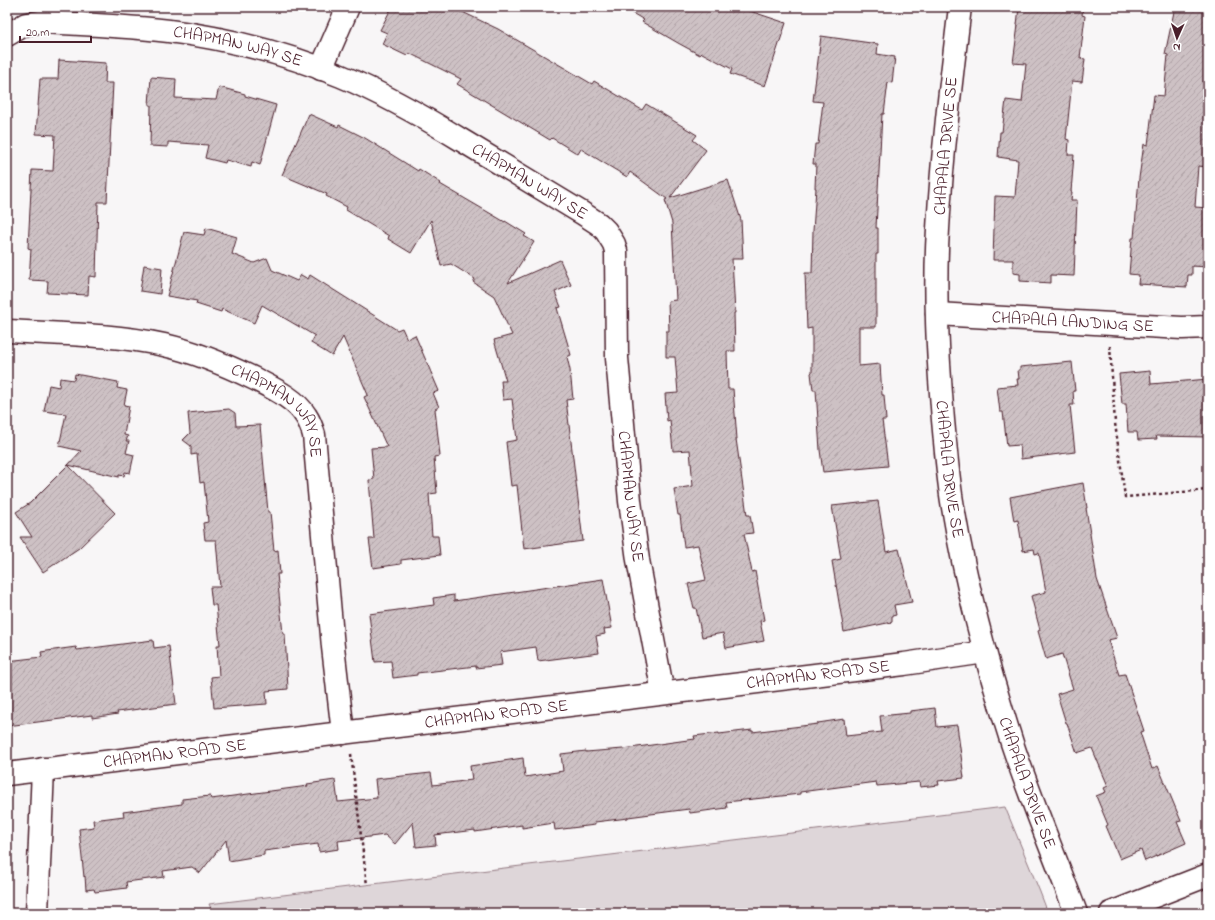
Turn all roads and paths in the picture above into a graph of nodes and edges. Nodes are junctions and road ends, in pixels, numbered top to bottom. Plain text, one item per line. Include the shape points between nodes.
1 (348, 7) edge
2 (960, 7) edge
3 (7, 35) edge
4 (321, 69) junction
5 (937, 314) junction
6 (1112, 324) junction
7 (1208, 328) edge
8 (7, 331) edge
9 (1208, 490) edge
10 (985, 652) junction
11 (663, 693) junction
12 (347, 742) junction
13 (43, 769) junction
14 (7, 774) edge
15 (1208, 875) edge
16 (367, 885) dead end
17 (36, 913) edge
18 (1076, 913) edge
19 (1111, 913) edge

1 - 4 street
2 - 5 street, CHAPALA DRIVE SE via 944,146 938,230
3 - 4 street, CHAPMAN WAY SE via 26,24 39,22 155,30 242,45
4 - 11 street, CHAPMAN WAY SE via 382,95 426,118 599,224 614,244 617,260 617,358 628,488 638,560
5 - 6 street, CHAPALA LANDING SE
5 - 10 street, CHAPALA DRIVE SE via 947,464 970,592
6 - 7 street, CHAPALA LANDING SE
6 - 9 path via 1110,350 1115,423 1125,497
8 - 12 street, CHAPMAN WAY SE via 128,339 184,350 221,363 263,384 288,398 306,415 314,435 316,450 334,647
10 - 11 street, CHAPMAN ROAD SE
10 - 18 street, CHAPALA DRIVE SE via 1013,744
11 - 12 street, CHAPMAN ROAD SE
12 - 13 street, CHAPMAN ROAD SE
12 - 16 path
13 - 14 street, CHAPMAN ROAD SE
13 - 17 street
15 - 19 street

